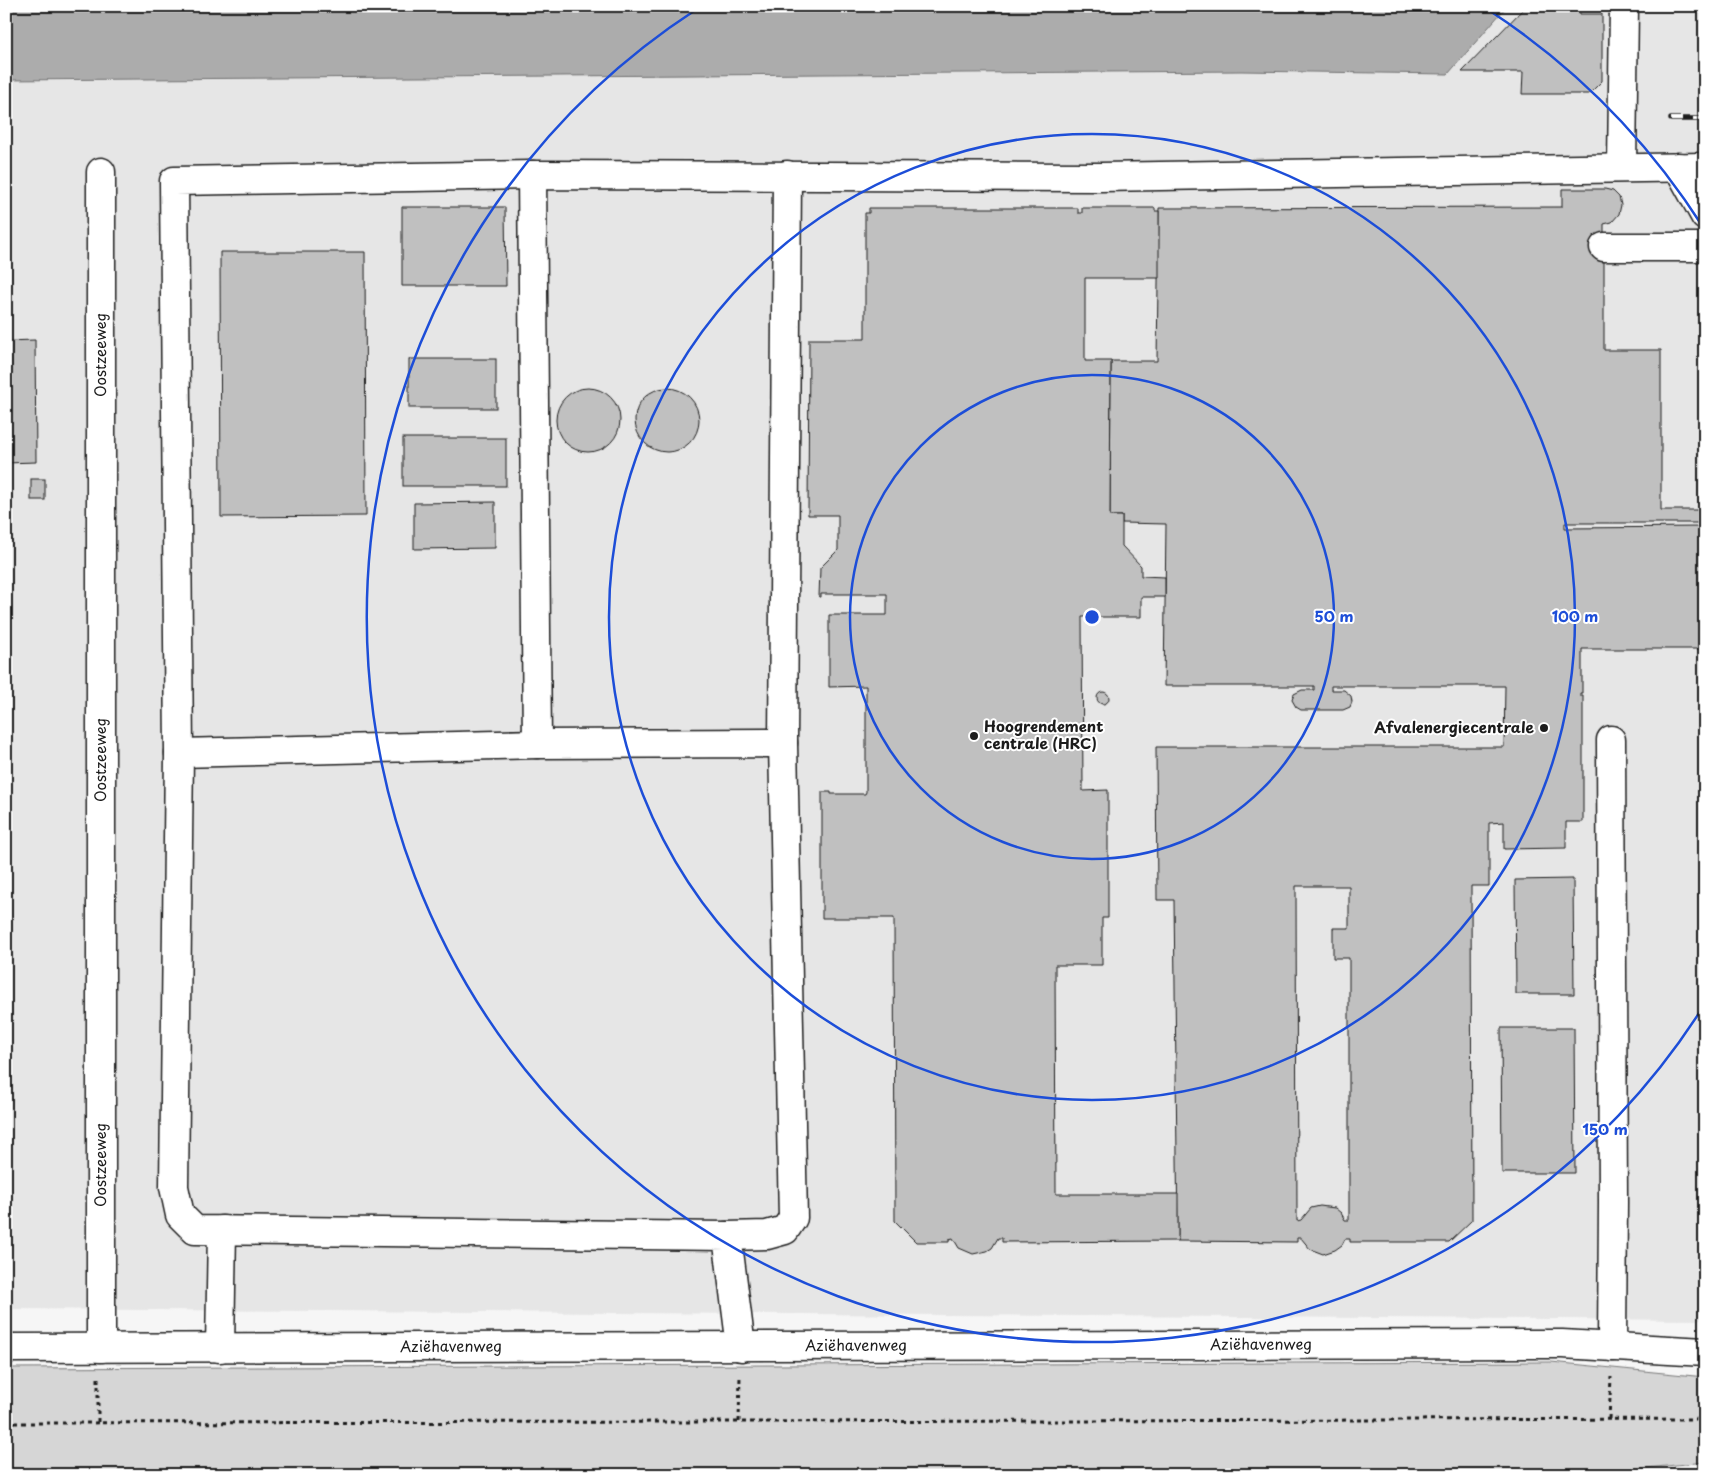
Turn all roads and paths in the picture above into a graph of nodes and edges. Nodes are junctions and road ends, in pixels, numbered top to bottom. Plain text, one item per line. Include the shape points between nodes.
1 (1624, 6) edge
2 (1705, 166) edge
3 (1622, 167) junction
4 (1678, 167) junction
5 (101, 172) dead end
6 (532, 175) junction
7 (787, 175) junction
8 (1705, 216) edge
9 (1604, 247) dead end
10 (1705, 247) edge
11 (1611, 740) dead end
12 (782, 743) junction
13 (536, 744) junction
14 (179, 753) junction
15 (222, 1230) junction
16 (727, 1236) junction
17 (741, 1346) junction
18 (1612, 1346) junction
19 (6, 1348) edge
20 (101, 1348) junction
21 (220, 1348) junction
22 (1705, 1352) edge
23 (1609, 1419) junction
24 (1705, 1419) edge
25 (98, 1422) junction
26 (739, 1422) junction
27 (6, 1423) edge

1 - 3 street
2 - 4 street
3 - 4 street
3 - 7 street via 1101,177
4 - 8 street
5 - 20 street, Oostzeeweg
6 - 7 street
6 - 13 street
6 - 14 street via 174,181
7 - 12 street
9 - 10 street
11 - 18 street
12 - 13 street
12 - 16 street via 793,1218 784,1230 767,1235
13 - 14 street
14 - 15 street via 174,1187 180,1215 195,1230
15 - 16 street
15 - 21 street
16 - 17 street
17 - 18 street, Aziëhavenweg
17 - 21 street, Aziëhavenweg
17 - 26 path
18 - 22 street, Aziëhavenweg
18 - 23 path
19 - 20 street, Aziëhavenweg
20 - 21 street, Aziëhavenweg
20 - 25 path
23 - 24 path
23 - 26 path
25 - 26 path
25 - 27 path

